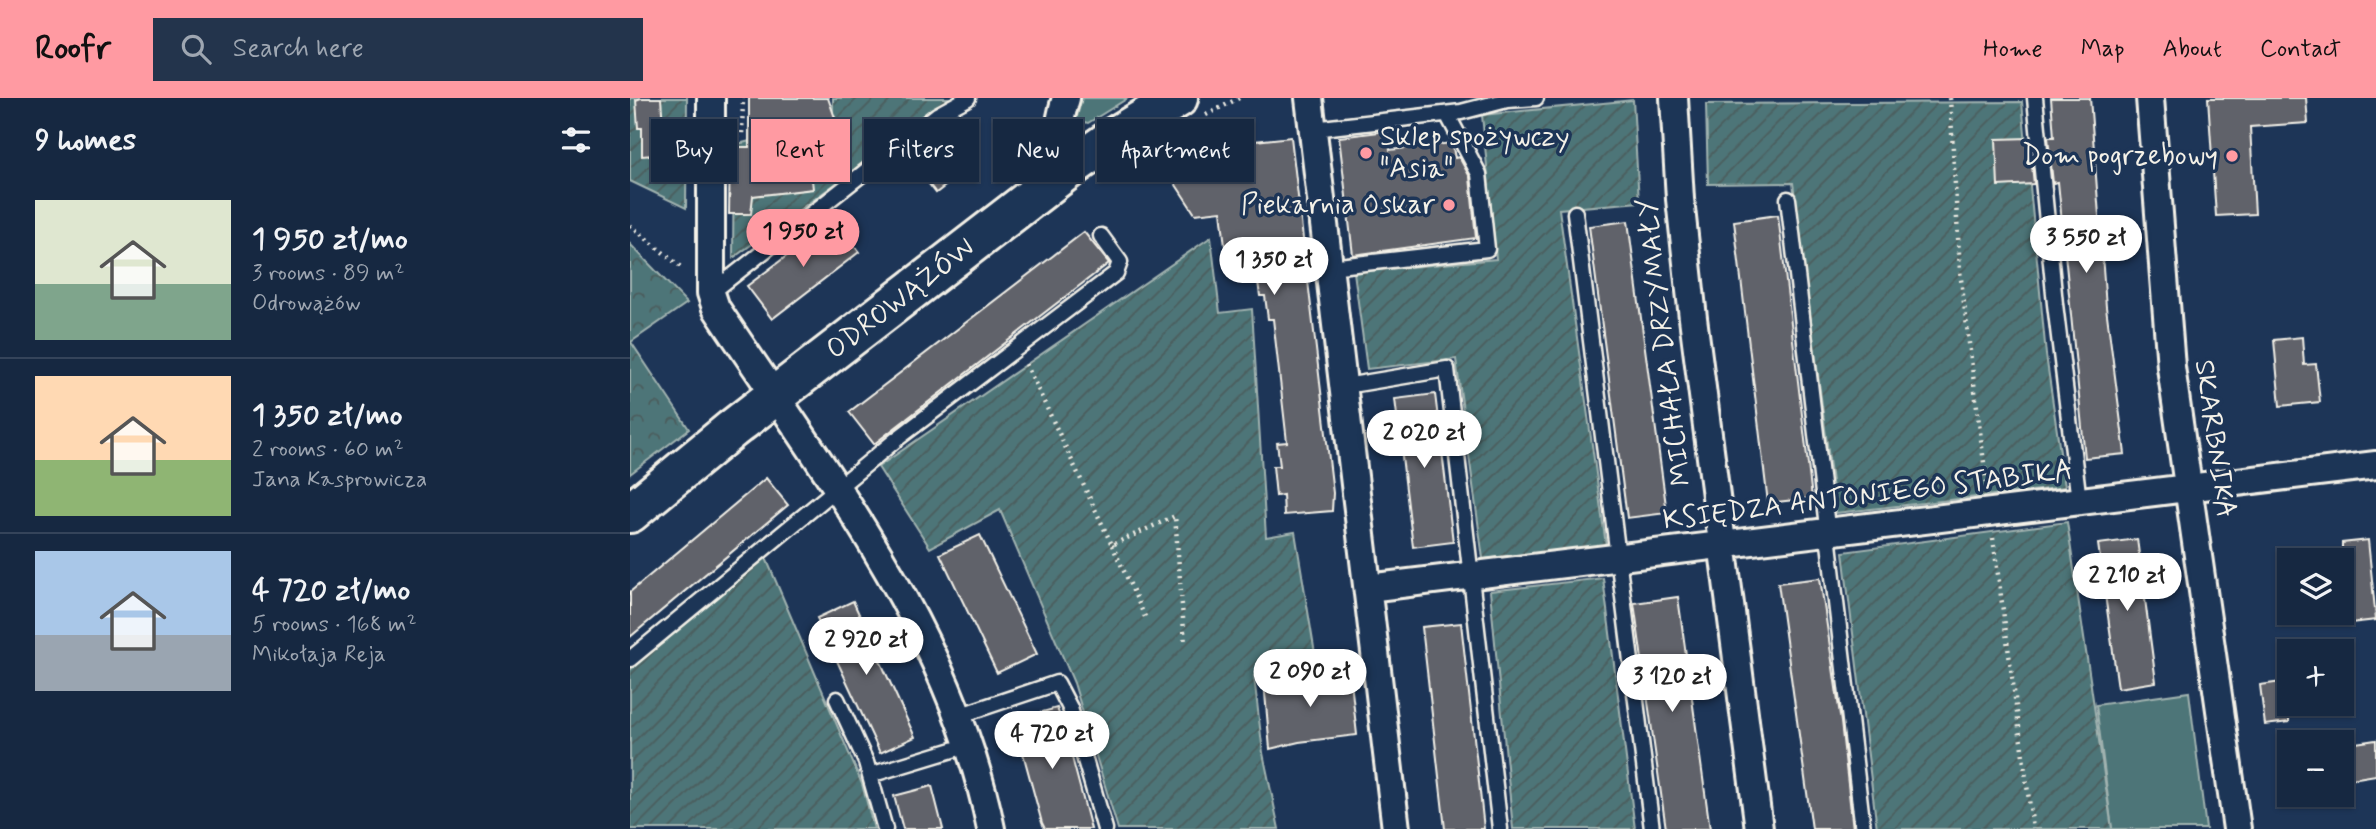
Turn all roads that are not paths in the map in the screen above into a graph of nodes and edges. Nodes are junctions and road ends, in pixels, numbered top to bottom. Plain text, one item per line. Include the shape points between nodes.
1 (711, 98) edge
2 (968, 98) edge
3 (1066, 98) edge
4 (1178, 98) edge
5 (1309, 98) edge
6 (1536, 98) edge
7 (1674, 98) edge
8 (2035, 98) edge
9 (2150, 98) edge
10 (1456, 108) edge
11 (1061, 119) edge
12 (1313, 129) junction
13 (1083, 159) edge
14 (1052, 182) edge
15 (1788, 200) dead end
16 (1575, 213) dead end
17 (1101, 236) dead end
18 (1330, 267) junction
19 (711, 293) junction
20 (1345, 386) junction
21 (775, 397) junction
22 (2376, 465) edge
23 (2189, 487) junction
24 (839, 488) junction
25 (2079, 501) junction
26 (630, 513) edge
27 (1828, 534) junction
28 (1721, 547) junction
29 (1618, 559) junction
30 (1471, 577) junction
31 (1368, 588) junction
32 (630, 659) edge
33 (837, 699) dead end
34 (958, 716) junction
35 (969, 745) junction
36 (870, 775) junction
37 (885, 829) edge
38 (991, 829) edge
39 (1105, 829) edge
40 (1396, 829) edge
41 (1500, 829) edge
42 (1652, 829) edge
43 (1759, 829) edge
44 (1863, 829) edge
45 (2237, 829) edge

1 - 19 street
2 - 19 lane via 937,116
3 - 11 street
4 - 13 street, ODROWĄŻÓW
5 - 12 street
6 - 10 lane
7 - 28 street, MICHAŁA DRZYMAŁY via 1680,198
8 - 25 lane
9 - 23 street, SKARBNIKA via 2171,368
10 - 12 lane
10 - 18 lane via 1479,174 1486,249
12 - 18 street
14 - 21 street, ODROWĄŻÓW
15 - 27 lane
16 - 29 lane
17 - 24 lane via 1120,262 1116,273
18 - 20 street
19 - 21 street via 716,308
20 - 30 lane via 1447,369
20 - 31 street
21 - 24 street
21 - 26 street, ODROWĄŻÓW
22 - 23 street, KSIĘDZA ANTONIEGO STABIKA
23 - 25 street, KSIĘDZA ANTONIEGO STABIKA
23 - 45 street, SKARBNIKA
24 - 32 lane
24 - 34 street via 900,589
25 - 27 street, KSIĘDZA ANTONIEGO STABIKA
27 - 28 street, KSIĘDZA ANTONIEGO STABIKA
27 - 44 lane
28 - 29 street, KSIĘDZA ANTONIEGO STABIKA
28 - 43 street, MICHAŁA DRZYMAŁY
29 - 30 street, KSIĘDZA ANTONIEGO STABIKA
29 - 42 lane
30 - 31 street, KSIĘDZA ANTONIEGO STABIKA
30 - 41 lane
31 - 40 street
33 - 36 lane
34 - 35 street
34 - 39 lane via 1057,683 1070,708
35 - 36 lane
35 - 38 street via 981,777
36 - 37 lane

